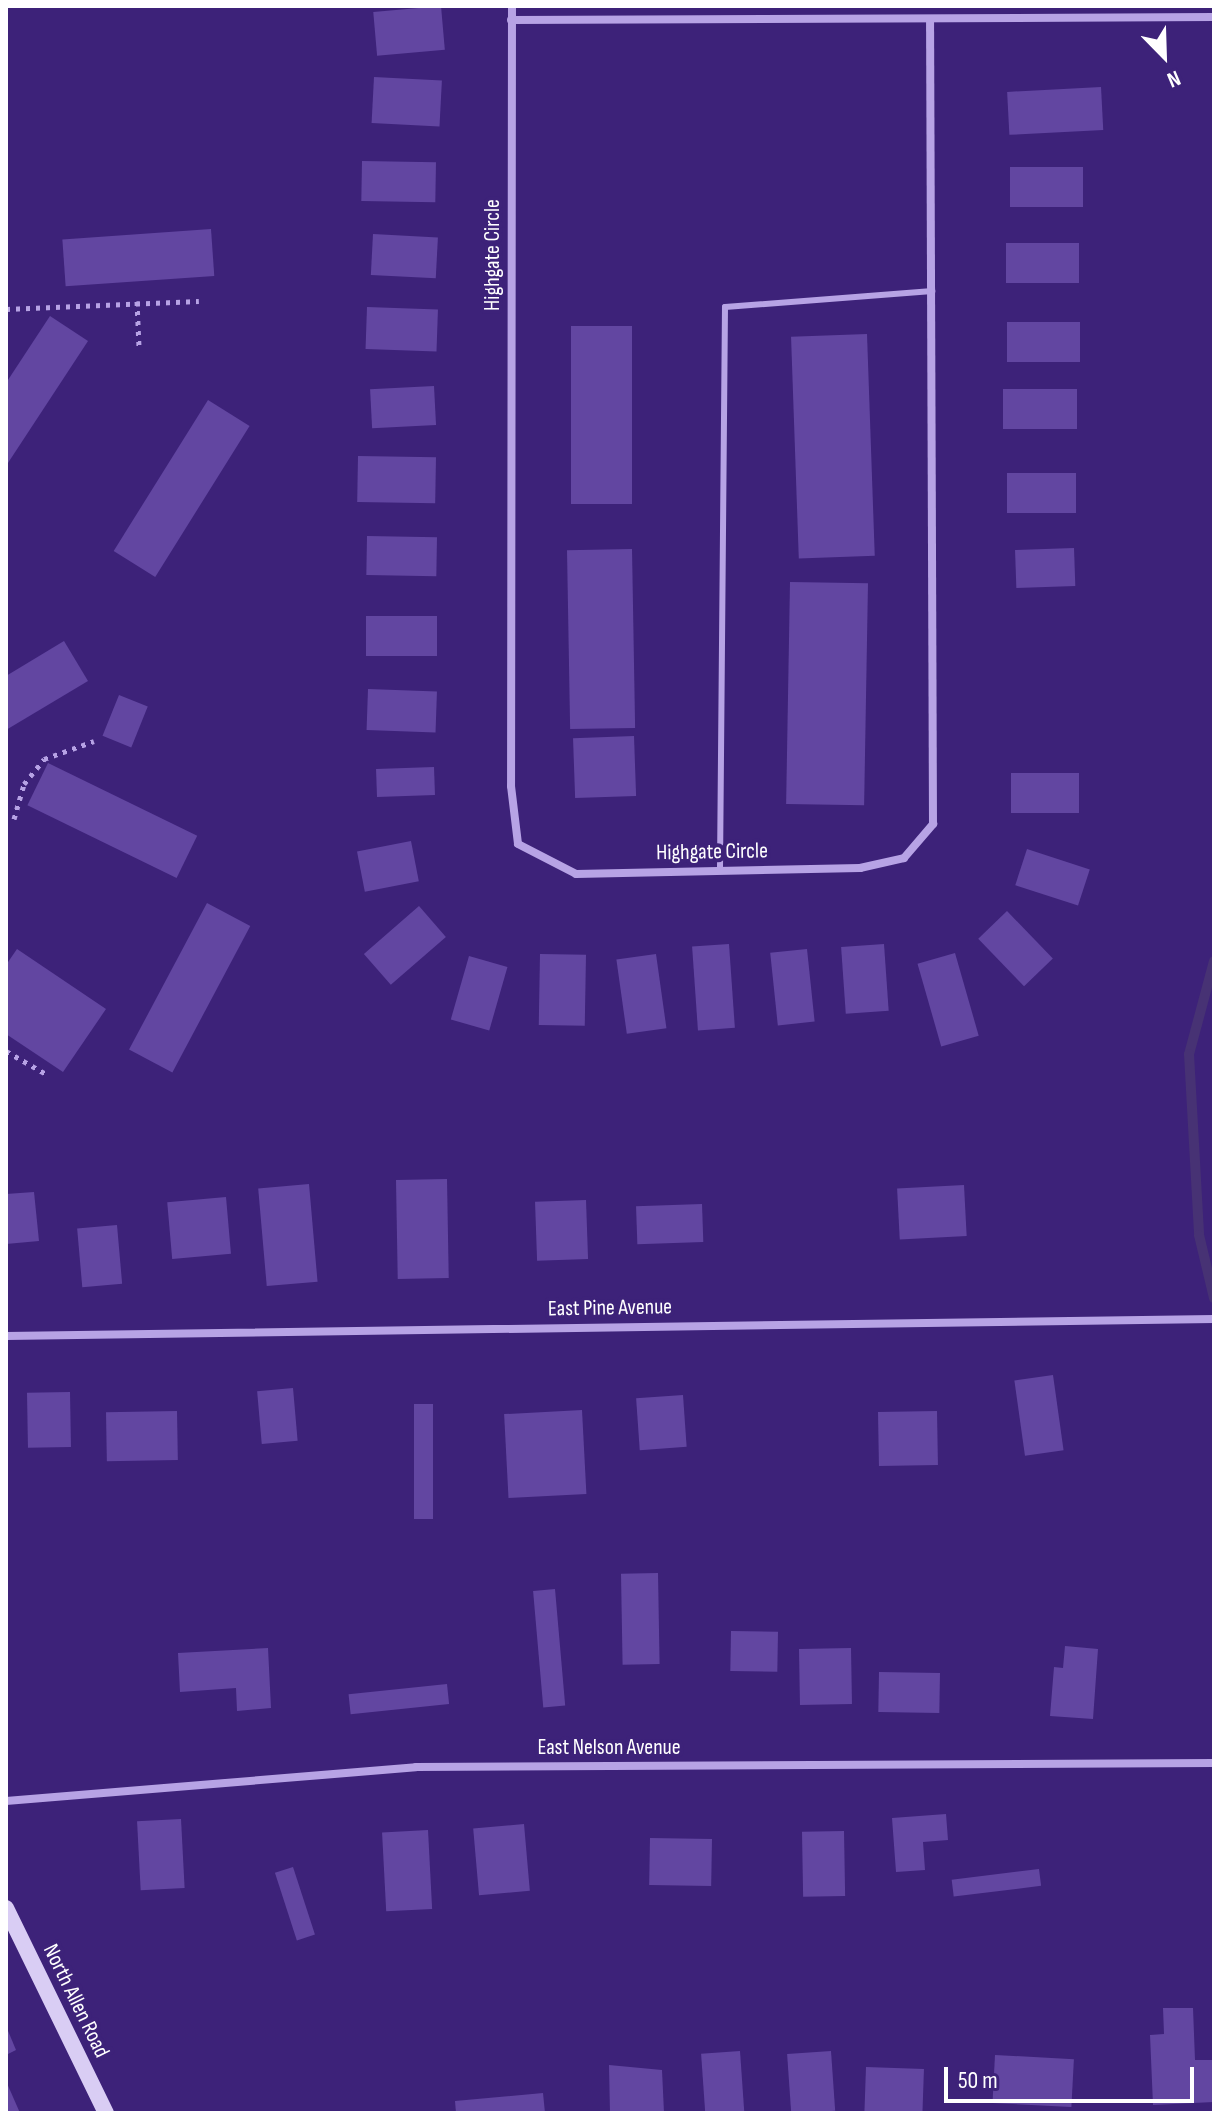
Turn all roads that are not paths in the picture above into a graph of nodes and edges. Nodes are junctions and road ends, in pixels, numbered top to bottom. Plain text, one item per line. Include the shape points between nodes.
1 (512, 6) edge
2 (1214, 17) edge
3 (511, 20) junction
4 (930, 21) junction
5 (932, 291) junction
6 (720, 868) junction
7 (1214, 1319) edge
8 (6, 1336) edge
9 (1214, 1763) edge
10 (6, 1801) edge
11 (6, 1908) edge
12 (106, 2113) edge

1 - 3 street, Highgate Circle
2 - 4 street
3 - 4 street
3 - 6 street, Highgate Circle via 511,786 518,844 576,874
4 - 5 street, Highgate Circle
5 - 6 street, Highgate Circle via 933,824 904,858 860,868
5 - 6 lane via 725,307
7 - 8 street, East Pine Avenue
9 - 10 street, East Nelson Avenue via 416,1767
11 - 12 street, North Allen Road

